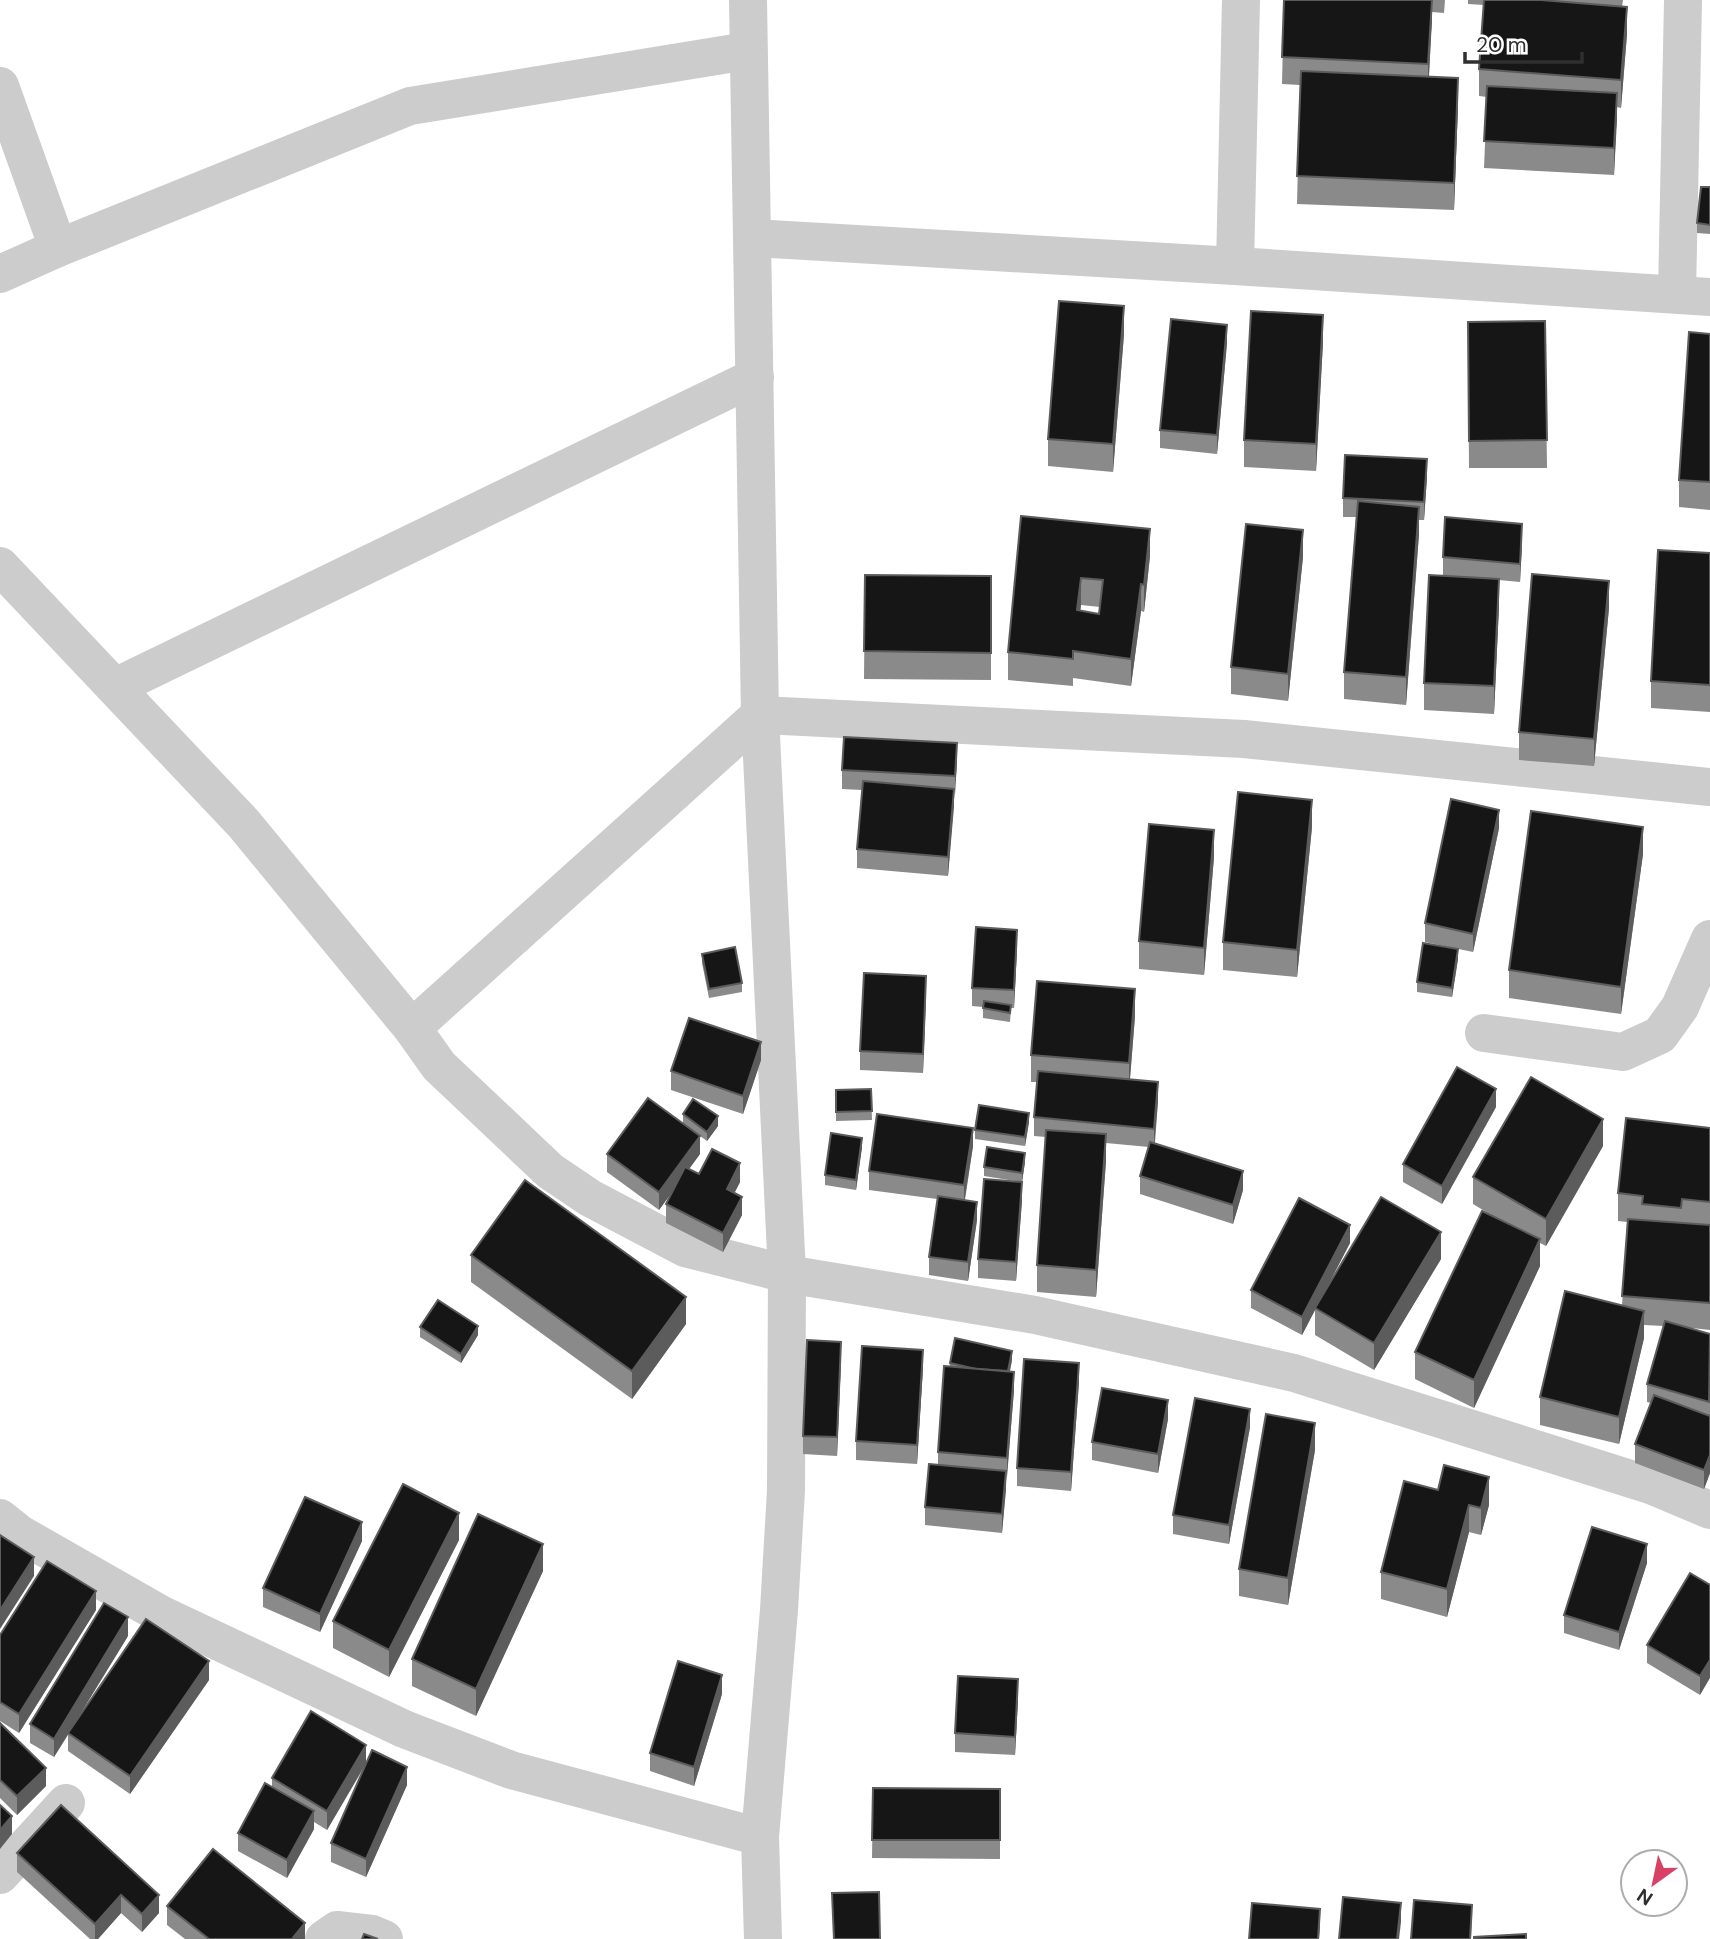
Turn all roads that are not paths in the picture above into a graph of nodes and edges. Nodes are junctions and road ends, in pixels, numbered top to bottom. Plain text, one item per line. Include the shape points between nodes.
1 (748, 0) edge
2 (1241, 0) edge
3 (1683, 0) edge
4 (747, 51) junction
5 (0, 86) edge
6 (752, 238) junction
7 (58, 248) junction
8 (1235, 266) junction
9 (0, 274) edge
10 (1694, 296) edge
11 (755, 377) junction
12 (0, 566) edge
13 (115, 687) junction
14 (760, 715) junction
15 (1710, 787) edge
16 (1710, 939) edge
17 (412, 1028) junction
18 (1484, 1033) dead end
19 (786, 1273) junction
20 (1710, 1510) edge
21 (0, 1518) edge
22 (65, 1803) dead end
23 (760, 1837) junction
24 (0, 1875) edge
25 (324, 1939) edge
26 (384, 1939) edge
27 (763, 1939) edge

1 - 4 street
2 - 8 street
3 - 10 street
4 - 6 street
4 - 7 street via 410,106
5 - 7 street
6 - 8 street
6 - 11 street
7 - 9 street
8 - 10 street
11 - 13 street
11 - 14 street
12 - 13 street
13 - 17 street via 244,824
14 - 15 street via 1244,739
14 - 17 street
14 - 19 street
16 - 18 street via 1680,1007 1660,1035 1623,1052
17 - 19 street via 439,1066 550,1171 590,1198 685,1248
19 - 20 street via 1035,1315 1294,1373 1653,1486
19 - 23 street via 786,1490
21 - 23 street via 162,1615 404,1729 511,1770
22 - 24 street
23 - 27 street
25 - 26 street via 337,1930

